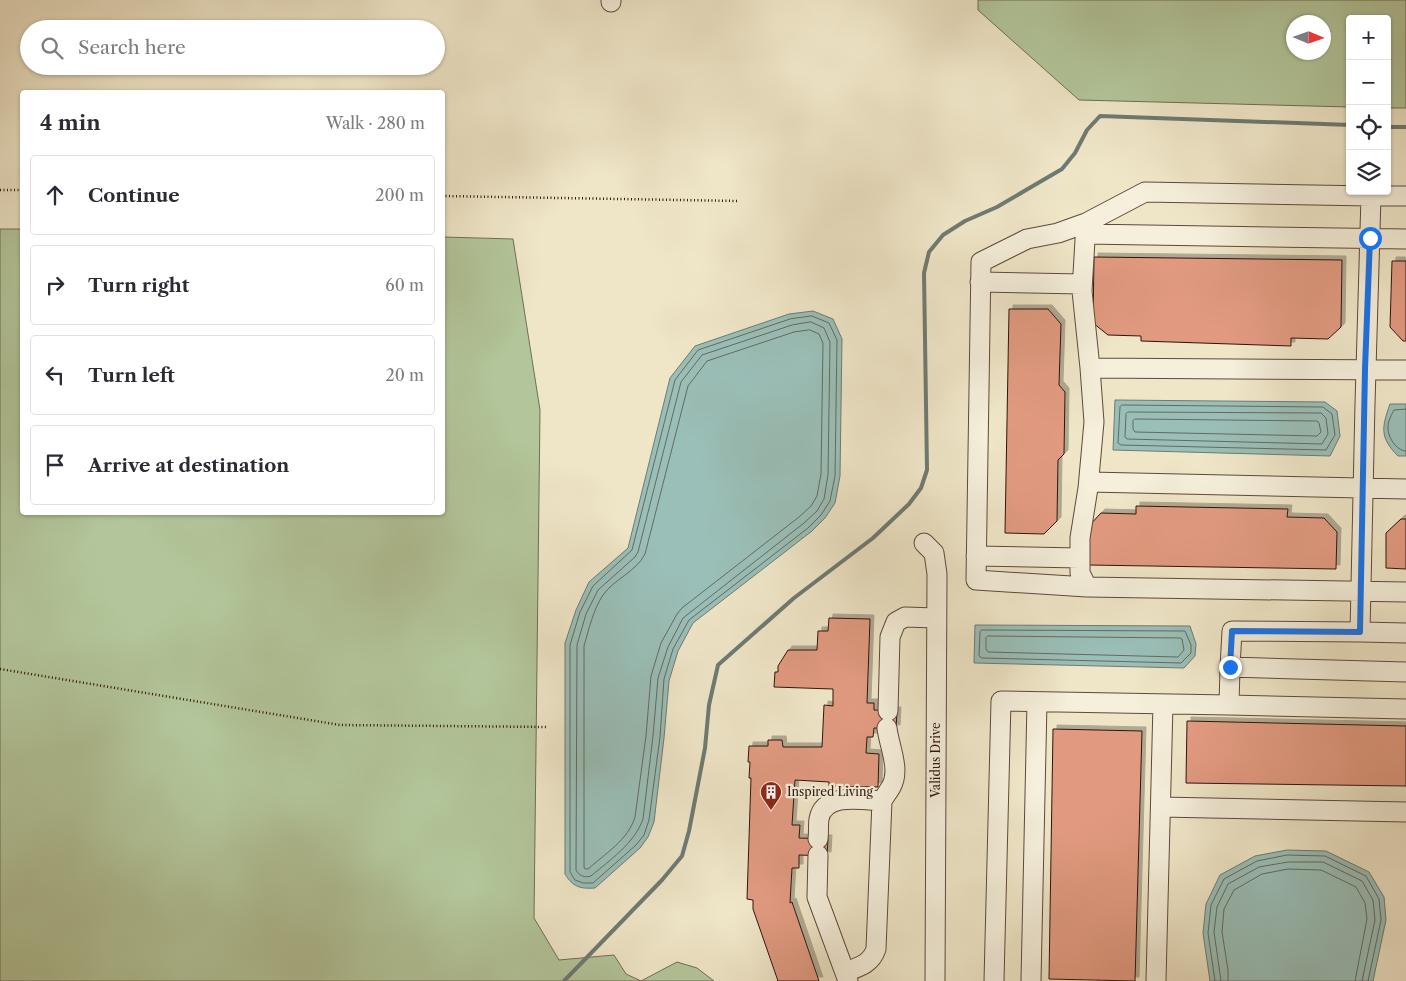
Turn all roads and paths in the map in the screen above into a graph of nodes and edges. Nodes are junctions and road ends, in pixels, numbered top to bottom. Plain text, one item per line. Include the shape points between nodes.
1 (0, 190) edge
2 (20, 190) edge
3 (445, 196) edge
4 (1371, 196) junction
5 (1406, 196) edge
6 (739, 201) dead end
7 (1086, 228) junction
8 (1370, 238) junction
9 (1406, 238) edge
10 (980, 282) junction
11 (1082, 284) junction
12 (1090, 368) junction
13 (1365, 369) junction
14 (1406, 370) edge
15 (1089, 482) junction
16 (1363, 488) junction
17 (1406, 489) edge
18 (924, 543) dead end
19 (976, 556) junction
20 (1080, 558) junction
21 (1088, 587) junction
22 (1361, 592) junction
23 (1406, 592) edge
24 (936, 618) junction
25 (1360, 632) junction
26 (1406, 633) edge
27 (1230, 667) junction
28 (0, 669) edge
29 (1406, 672) edge
30 (1037, 702) junction
31 (1163, 704) junction
32 (1229, 705) junction
33 (1406, 709) edge
34 (548, 728) dead end
35 (882, 801) junction
36 (1161, 807) junction
37 (1406, 812) edge
38 (847, 976) edge
39 (935, 981) edge
40 (994, 981) edge
41 (1031, 981) edge
42 (1156, 981) edge

1 - 2 path
3 - 6 path
4 - 5 street
4 - 7 street via 1145,192
4 - 8 street
7 - 8 street
7 - 10 street via 1026,239 981,262
7 - 11 street
8 - 9 street
8 - 13 street
10 - 11 street
10 - 19 street
11 - 12 street
12 - 13 street
12 - 15 street via 1094,422
13 - 14 street
13 - 16 street
15 - 16 street
15 - 20 street
16 - 17 street
16 - 22 street
18 - 24 street, Validus Drive via 934,553
19 - 20 street
19 - 21 street via 976,580
20 - 21 street via 1080,573
21 - 22 street
22 - 23 street
22 - 25 street
24 - 35 street via 905,618 896,622 890,637 887,720 894,771 892,786
24 - 39 street, Validus Drive
25 - 26 street
25 - 27 street via 1232,631
27 - 29 street
27 - 32 street
28 - 34 path via 340,725
30 - 31 street
30 - 40 street via 1001,701
30 - 41 street
31 - 32 street
31 - 36 street
32 - 33 street
35 - 38 street via 876,949 866,965
35 - 38 street via 831,802 819,817 817,897
36 - 37 street
36 - 42 street

